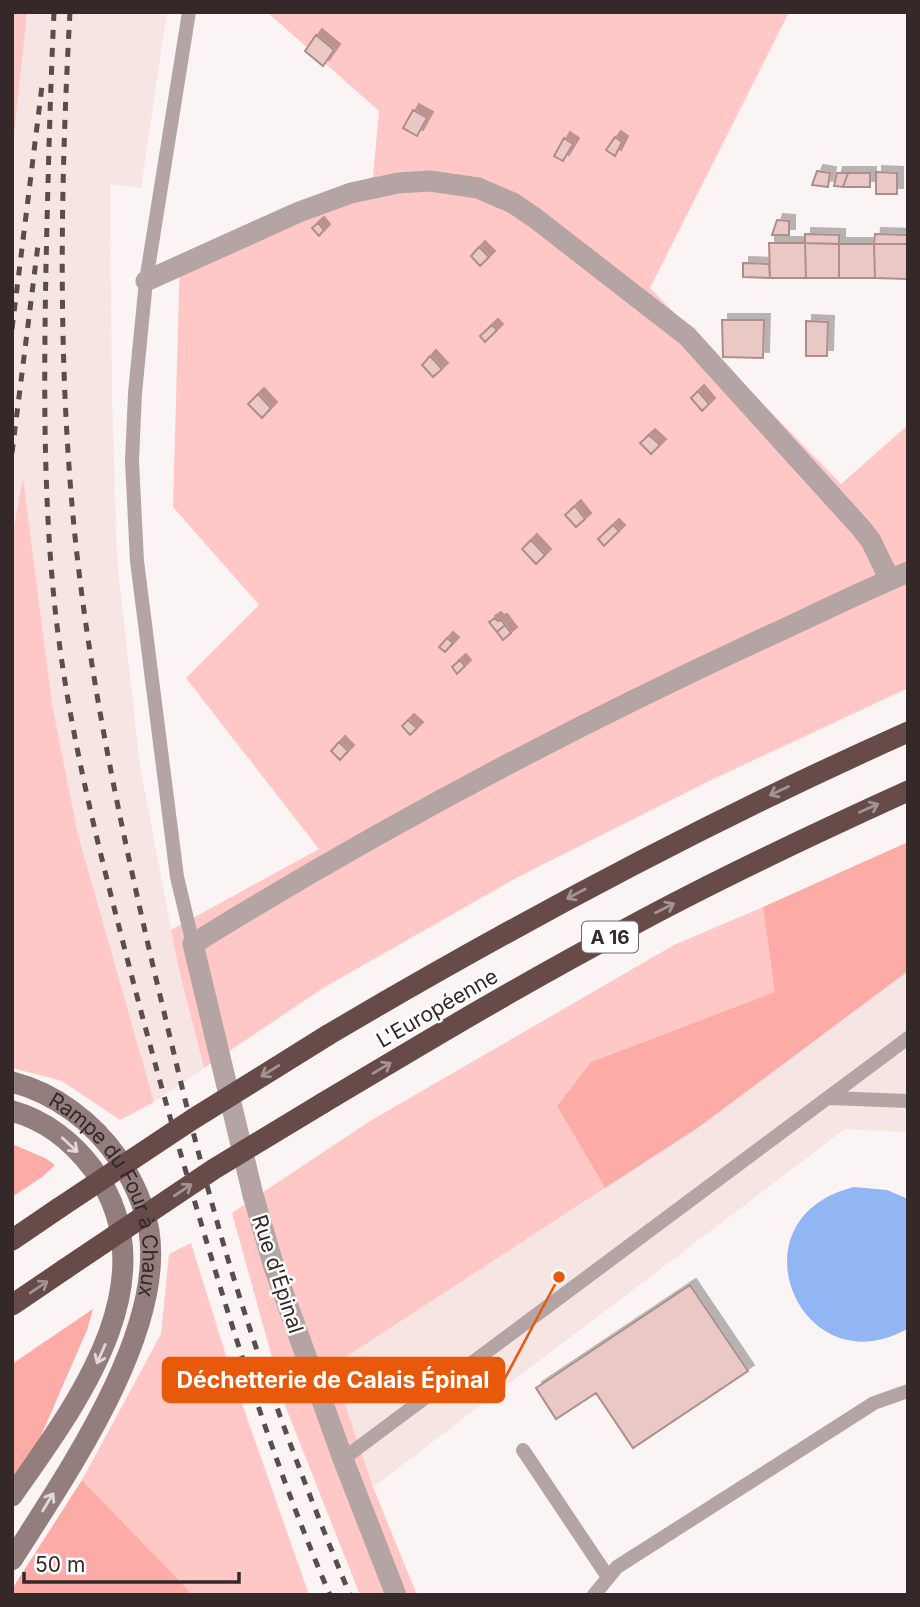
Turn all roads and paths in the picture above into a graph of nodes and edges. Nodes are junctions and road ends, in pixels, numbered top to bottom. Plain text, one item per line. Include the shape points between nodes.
1 (189, 12) edge
2 (146, 281) junction
3 (899, 576) edge
4 (908, 732) edge
5 (908, 791) edge
6 (193, 944) junction
7 (908, 1038) edge
8 (12, 1082) edge
9 (829, 1098) junction
10 (908, 1101) edge
11 (12, 1111) edge
12 (12, 1240) edge
13 (12, 1305) edge
14 (908, 1391) edge
15 (523, 1450) dead end
16 (343, 1459) junction
17 (12, 1496) edge
18 (12, 1560) edge
19 (608, 1577) junction
20 (396, 1595) edge
21 (594, 1595) edge

1 - 2 lane
2 - 3 street via 299,212 376,186 430,181 495,194 536,218 687,336
2 - 6 lane via 133,428 134,523 177,877
3 - 6 street via 542,746
4 -> 12 highway, L'Européenne / A 16, bridge via 615,873 465,954 193,1119
13 -> 5 highway, L'Européenne / A 16, bridge via 214,1169 536,978 624,929
6 - 16 street, Rue d'Épinal via 264,1233
7 - 9 lane
18 -> 8 main road, Rampe du Four à Chaux via 102,1409 130,1349 142,1312 150,1250 139,1195 100,1135 58,1101
9 - 10 lane
9 - 16 lane
11 -> 17 main road, Rampe du Four à Chaux via 34,1119 70,1143 101,1181 119,1227 121,1268 114,1317 97,1365
14 - 19 lane via 874,1403
15 - 19 lane
16 - 20 street, Rue d'Épinal
19 - 21 lane

